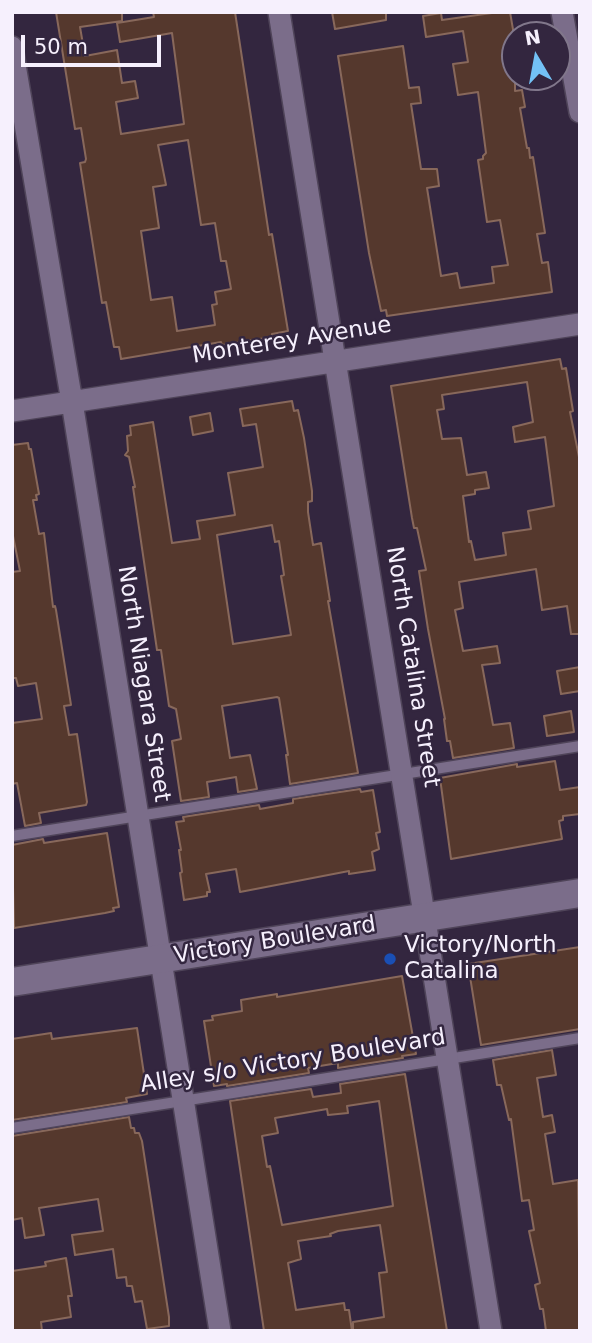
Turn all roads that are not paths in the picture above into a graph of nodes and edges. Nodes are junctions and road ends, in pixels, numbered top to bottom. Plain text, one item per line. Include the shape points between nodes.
1 (279, 12) edge
2 (562, 12) edge
3 (12, 47) edge
4 (580, 112) edge
5 (580, 324) edge
6 (335, 361) junction
7 (72, 402) junction
8 (12, 411) edge
9 (580, 746) edge
10 (403, 775) junction
11 (138, 816) junction
12 (12, 836) edge
13 (580, 893) edge
14 (426, 918) junction
15 (161, 959) junction
16 (12, 982) edge
17 (580, 1038) edge
18 (448, 1059) junction
19 (184, 1101) junction
20 (12, 1128) edge
21 (220, 1331) edge
22 (491, 1331) edge

1 - 6 street, North Catalina Street
2 - 4 street
3 - 7 street, North Niagara Street
5 - 6 street, Monterey Avenue
6 - 7 street, Monterey Avenue
6 - 10 street, North Catalina Street
7 - 8 street, Monterey Avenue
7 - 11 street, North Niagara Street
9 - 10 lane
10 - 11 lane
10 - 14 street, North Catalina Street
11 - 12 lane
11 - 15 street, North Niagara Street
13 - 14 main road, Victory Boulevard
14 - 15 main road, Victory Boulevard
14 - 18 street, North Catalina Street
15 - 16 main road, Victory Boulevard
15 - 19 street, North Niagara Street
17 - 18 lane, Alley s/o Victory Boulevard
18 - 19 lane, Alley s/o Victory Boulevard
18 - 22 street, North Catalina Street
19 - 20 lane, Alley s/o Victory Boulevard
19 - 21 street, North Niagara Street

